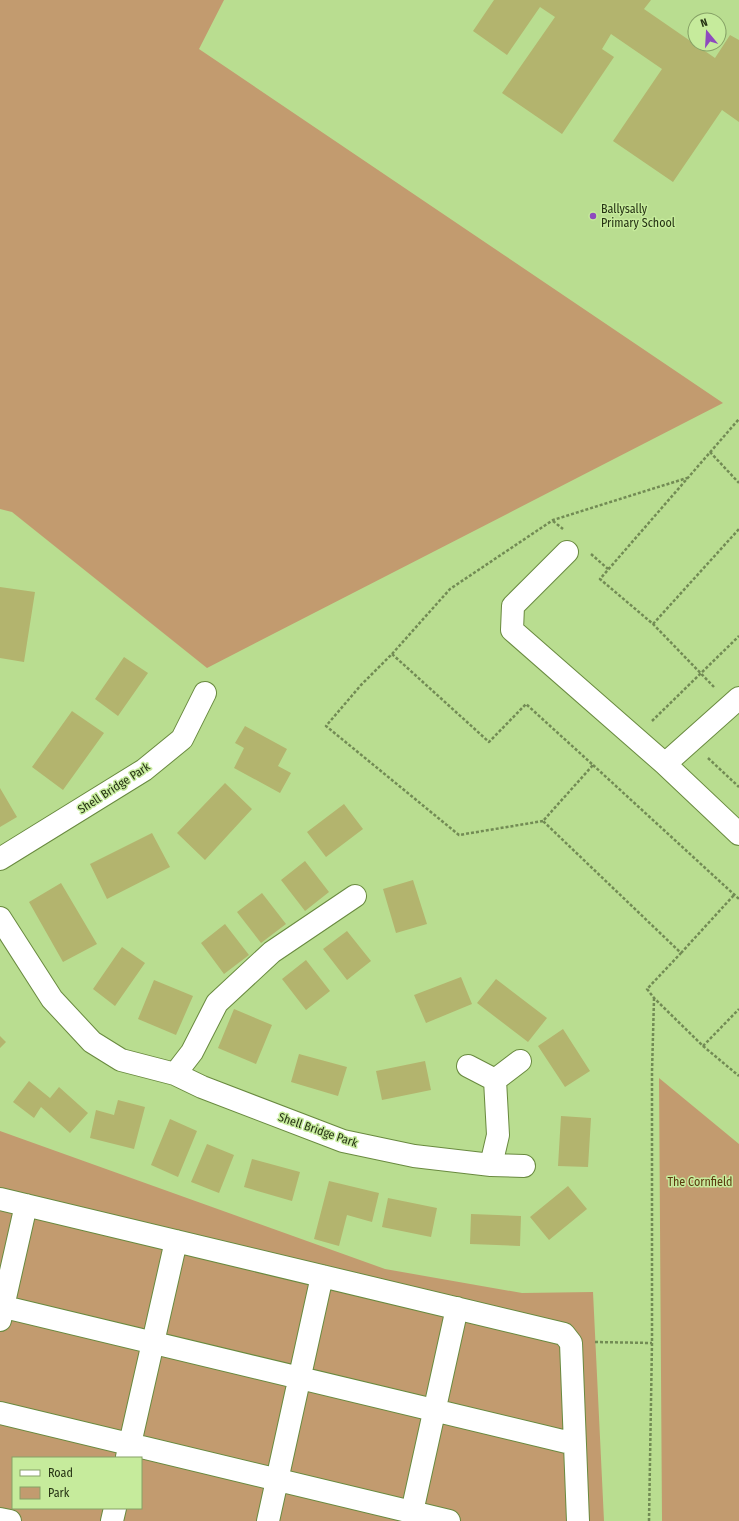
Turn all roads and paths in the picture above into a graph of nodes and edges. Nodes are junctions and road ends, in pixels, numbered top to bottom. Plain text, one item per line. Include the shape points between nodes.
1 (739, 419) edge
2 (710, 452) junction
3 (688, 478) junction
4 (739, 483) edge
5 (739, 530) edge
6 (567, 552) dead end
7 (653, 624) junction
8 (739, 636) edge
9 (392, 654) junction
10 (701, 673) junction
11 (205, 693) dead end
12 (735, 701) edge
13 (634, 738) junction
14 (690, 741) junction
15 (665, 764) junction
16 (593, 765) junction
17 (739, 787) edge
18 (543, 821) junction
19 (739, 834) edge
20 (0, 859) edge
21 (734, 895) junction
22 (354, 896) dead end
23 (739, 899) edge
24 (0, 918) edge
25 (681, 953) junction
26 (654, 998) junction
27 (739, 1009) edge
28 (703, 1046) junction
29 (520, 1061) dead end
30 (468, 1066) dead end
31 (175, 1074) junction
32 (739, 1076) edge
33 (495, 1080) junction
34 (491, 1165) junction
35 (524, 1166) dead end
36 (0, 1199) edge
37 (26, 1205) junction
38 (176, 1241) junction
39 (322, 1276) junction
40 (457, 1308) junction
41 (1, 1311) edge
42 (153, 1342) junction
43 (570, 1343) junction
44 (652, 1343) junction
45 (300, 1378) junction
46 (434, 1410) junction
47 (0, 1413) edge
48 (575, 1444) junction
49 (128, 1451) edge
50 (277, 1479) junction
51 (115, 1509) edge
52 (412, 1512) junction
53 (0, 1518) edge
54 (10, 1521) edge
55 (112, 1521) edge
56 (268, 1521) edge
57 (449, 1521) edge
58 (578, 1521) edge
59 (649, 1521) edge

1 - 2 path
2 - 3 path
2 - 4 path
3 - 7 path via 600,579
3 - 9 path via 553,520 450,589
5 - 7 path
6 - 13 street via 513,606 512,630
7 - 10 path
8 - 10 path
9 - 16 path via 490,742 526,704
9 - 18 path via 326,726 460,835
10 - 12 path
10 - 13 path
11 - 20 street, Shell Bridge Park via 182,739 144,770
12 - 14 street
13 - 15 street
14 - 15 street
14 - 17 path
15 - 19 street
16 - 18 path
16 - 21 path
18 - 25 path
21 - 23 path
21 - 25 path
22 - 31 street via 272,952 217,1003 192,1052
24 - 31 street, Shell Bridge Park via 52,999 92,1042 121,1060
25 - 26 path via 647,989
26 - 28 path
26 - 44 path
27 - 28 path
28 - 32 path
29 - 33 street
30 - 33 street
31 - 34 street, Shell Bridge Park via 202,1088 343,1140 414,1156
33 - 34 street via 498,1135
34 - 35 street, Shell Bridge Park
36 - 37 street
37 - 38 street
37 - 41 street
38 - 39 street
38 - 42 street
39 - 40 street
39 - 45 street
40 - 43 street via 564,1334
40 - 46 street
41 - 42 street
42 - 45 street
42 - 49 street
43 - 44 path
43 - 48 street
44 - 59 path
45 - 46 street
45 - 50 street
46 - 48 street
46 - 52 street
47 - 49 street
48 - 58 street
49 - 50 street
50 - 52 street
50 - 56 street
51 - 55 street
52 - 57 street
53 - 54 street

